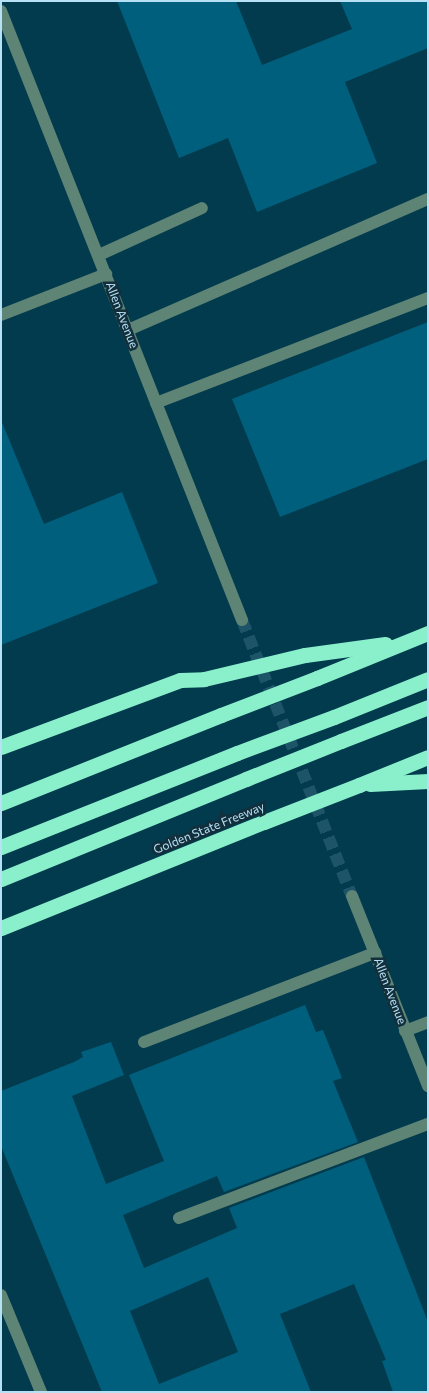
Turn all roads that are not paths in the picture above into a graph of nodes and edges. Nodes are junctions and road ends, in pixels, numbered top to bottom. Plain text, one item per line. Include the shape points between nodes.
1 (1, 11) edge
2 (428, 199) edge
3 (202, 208) dead end
4 (98, 255) junction
5 (106, 274) junction
6 (428, 298) edge
7 (1, 314) edge
8 (128, 330) junction
9 (156, 403) junction
10 (242, 620) tunnel mouth
11 (428, 633) edge
12 (409, 641) junction
13 (428, 679) edge
14 (428, 708) edge
15 (1, 747) edge
16 (428, 757) edge
17 (428, 781) edge
18 (359, 785) junction
19 (1, 803) edge
20 (1, 847) edge
21 (1, 879) edge
22 (352, 896) tunnel mouth
23 (1, 928) edge
24 (375, 953) junction
25 (428, 1022) edge
26 (406, 1031) junction
27 (144, 1042) dead end
28 (428, 1086) edge
29 (428, 1124) edge
30 (179, 1218) dead end
31 (1, 1295) edge
32 (41, 1392) edge

1 - 4 street, Allen Avenue
2 - 8 street
3 - 4 street
4 - 5 street, Allen Avenue
5 - 7 street
5 - 8 street, Allen Avenue
6 - 9 street
8 - 9 street, Allen Avenue
9 - 10 street, Allen Avenue
11 - 12 highway
12 - 15 highway, bridge via 305,655 204,679 180,680
12 - 19 highway, bridge
13 - 20 highway, bridge
14 - 21 highway, bridge
16 - 18 highway, Golden State Freeway
17 - 18 highway
18 - 23 highway, Golden State Freeway, bridge
22 - 24 street, Allen Avenue
24 - 26 street, Allen Avenue
24 - 27 street
25 - 26 street
26 - 28 street, Allen Avenue
29 - 30 street
31 - 32 street

